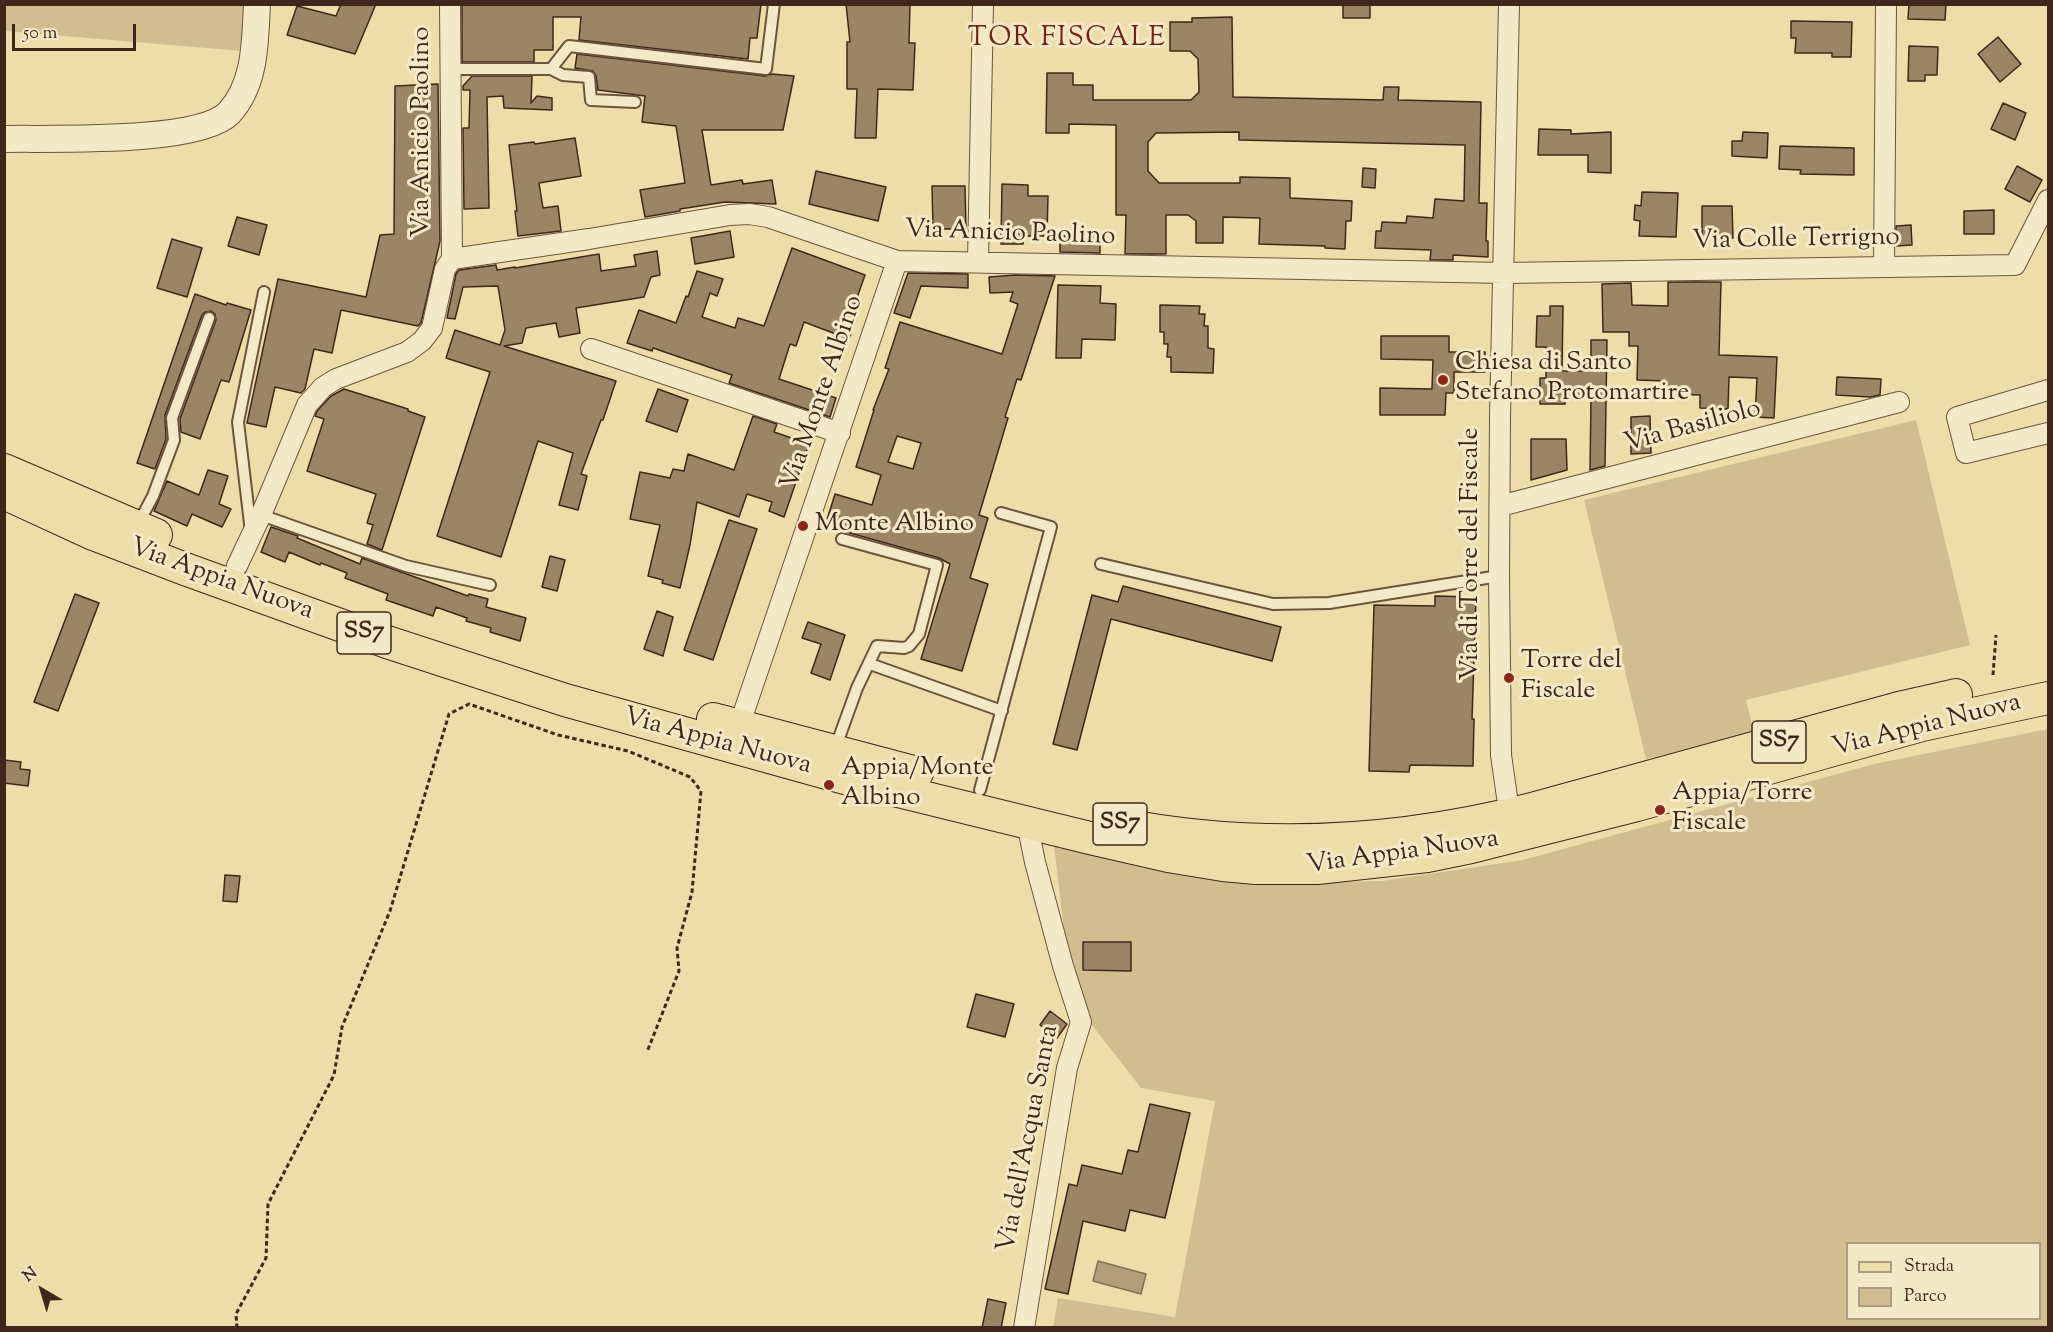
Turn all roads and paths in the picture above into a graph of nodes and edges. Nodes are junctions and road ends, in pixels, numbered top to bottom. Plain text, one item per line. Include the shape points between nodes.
1 (257, 4) edge
2 (450, 4) edge
3 (774, 4) edge
4 (983, 4) edge
5 (1509, 4) edge
6 (1887, 4) edge
7 (450, 69) junction
8 (551, 69) junction
9 (635, 102) dead end
10 (4, 139) edge
11 (2049, 200) edge
12 (452, 259) junction
13 (897, 261) junction
14 (978, 262) junction
15 (1884, 267) junction
16 (1505, 273) junction
17 (264, 292) dead end
18 (209, 318) dead end
19 (591, 349) dead end
20 (2049, 390) edge
21 (1899, 402) dead end
22 (840, 433) junction
23 (2049, 433) edge
24 (4, 470) edge
25 (4, 494) edge
26 (1500, 506) junction
27 (1001, 513) dead end
28 (261, 515) junction
29 (136, 527) junction
30 (251, 535) junction
31 (842, 539) dead end
32 (1101, 564) dead end
33 (237, 566) junction
34 (1499, 576) junction
35 (490, 585) dead end
36 (1996, 635) dead end
37 (870, 664) junction
38 (1993, 675) dead end
39 (2049, 677) edge
40 (2049, 698) edge
41 (1002, 711) junction
42 (736, 737) junction
43 (833, 752) junction
44 (980, 790) junction
45 (1027, 823) junction
46 (1514, 826) junction
47 (647, 1052) dead end
48 (237, 1328) edge
49 (1024, 1328) edge

1 - 10 street via 253,58 243,92 227,115 213,124 144,136
2 - 7 street, Via Anicio Paolino
3 - 8 lane via 766,69 569,46
4 - 14 street
5 - 16 street, Via di Torre del Fiscale
6 - 15 street
7 - 8 lane
7 - 12 street, Via Anicio Paolino
8 - 9 lane via 563,75 590,77 591,100
11 - 15 street, Via Colle Terrigno via 2015,265
12 - 13 street, Via Anicio Paolino via 749,214
12 - 28 street, Via Anicio Paolino via 445,269 432,328 422,341 407,352 336,379 307,405
13 - 14 street, Via Anicio Paolino
13 - 22 street, Via Monte Albino
14 - 16 street, Via Anicio Paolino
15 - 16 street, Via Colle Terrigno
16 - 26 street, Via di Torre del Fiscale
17 - 30 lane via 238,422
18 - 29 lane via 172,418 174,440 153,496
19 - 22 street
20 - 23 street via 1957,417 1966,453
21 - 26 street, Via Basiliolo
22 - 42 street, Via Monte Albino
24 - 29 main road, Via Appia Nuova / SS7
25 - 42 main road, Via Appia Nuova / SS7 via 102,537 387,642 565,700
26 - 34 street, Via di Torre del Fiscale
27 - 41 lane via 1051,527
28 - 30 street, Via Anicio Paolino
28 - 35 lane via 406,567
29 - 33 main road, Via Appia Nuova / SS7
30 - 33 street, Via Anicio Paolino
31 - 37 lane via 937,565 919,634 904,648 877,646
32 - 34 lane via 1273,604 1329,603
33 - 42 main road, Via Appia Nuova / SS7
34 - 46 street, Via di Torre del Fiscale via 1501,755
36 - 38 path
37 - 41 lane
37 - 43 lane
39 - 46 main road, Via Appia Nuova / SS7 via 1903,707
40 - 46 main road, Via Appia Nuova / SS7 via 1922,725
41 - 44 lane
42 - 43 main road, Via Appia Nuova / SS7
42 - 45 main road, Via Appia Nuova / SS7 via 845,778
43 - 44 main road, Via Appia Nuova / SS7
44 - 46 main road, Via Appia Nuova / SS7 via 1135,827 1260,841
45 - 46 main road, Via Appia Nuova / SS7 via 1194,861 1256,868 1317,868 1427,856
45 - 49 street, Via dell'Acqua Santa via 1081,1022 1067,1068
47 - 48 path via 679,971 677,948 692,892 701,791 690,777 628,751 558,735 469,704 449,714 390,911 342,1027 334,1075 268,1204 266,1258 236,1314

